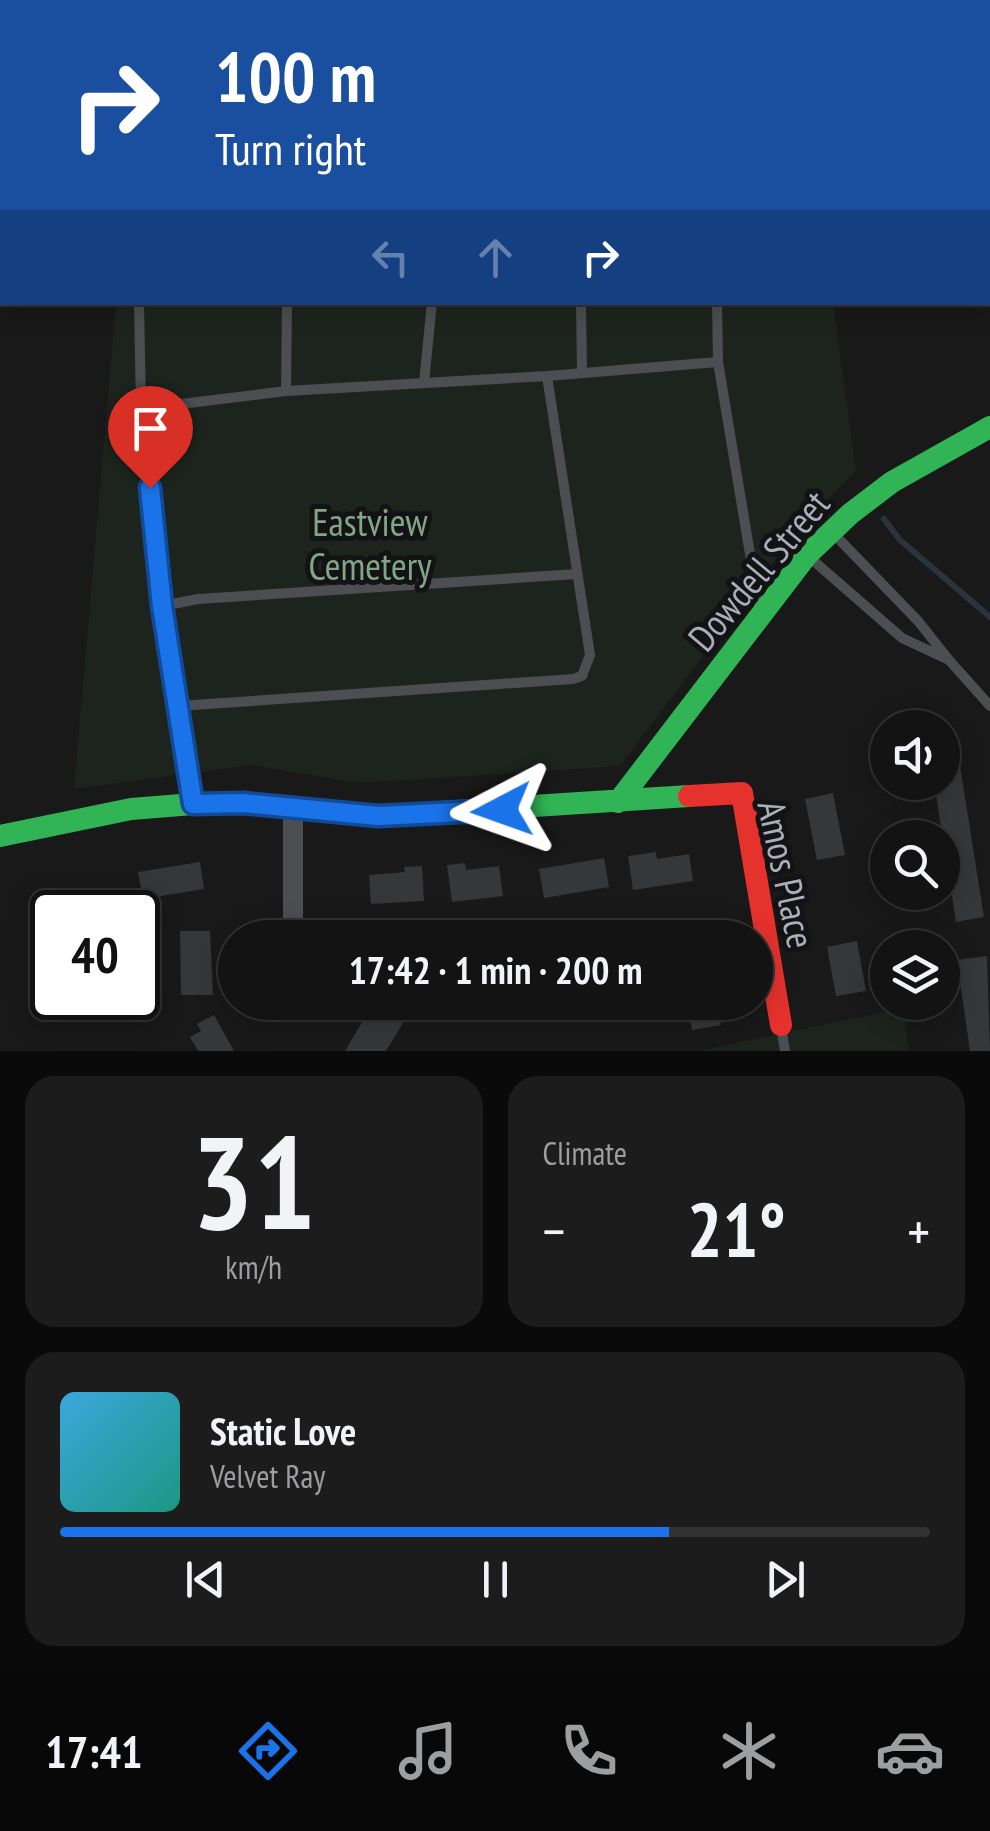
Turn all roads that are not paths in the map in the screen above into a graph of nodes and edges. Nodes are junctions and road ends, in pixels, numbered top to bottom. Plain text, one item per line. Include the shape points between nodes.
1 (139, 305) edge
2 (288, 305) edge
3 (432, 305) edge
4 (581, 305) edge
5 (717, 305) edge
6 (718, 362) junction
7 (582, 373) junction
8 (547, 376) junction
9 (424, 383) junction
10 (286, 391) junction
11 (142, 408) junction
12 (990, 427) edge
13 (831, 531) junction
14 (807, 556) junction
15 (577, 574) junction
16 (162, 606) junction
17 (760, 618) junction
18 (950, 660) junction
19 (179, 706) junction
20 (990, 706) edge
21 (618, 802) junction
22 (193, 804) junction
23 (293, 809) junction
24 (0, 836) edge
25 (293, 920) edge
26 (781, 1025) joint
27 (785, 1051) edge

1 - 11 lane
2 - 10 lane
3 - 9 lane
4 - 7 lane
5 - 6 lane
6 - 7 lane
6 - 17 lane
7 - 8 lane
8 - 9 lane
8 - 15 lane
9 - 10 lane
10 - 11 lane
11 - 16 lane
12 - 13 street, Dowdell Street via 877,489
13 - 14 street, Dowdell Street
13 - 18 lane
14 - 17 street, Dowdell Street
14 - 18 lane via 902,638
15 - 16 lane via 198,598
15 - 19 lane via 590,655 582,676 573,679
16 - 19 lane
17 - 21 street, Dowdell Street
18 - 20 lane
19 - 22 lane
21 - 23 street via 378,816
21 - 26 street, Amos Place via 742,793
22 - 23 street
22 - 24 street via 131,809
23 - 25 street
26 - 27 lane

